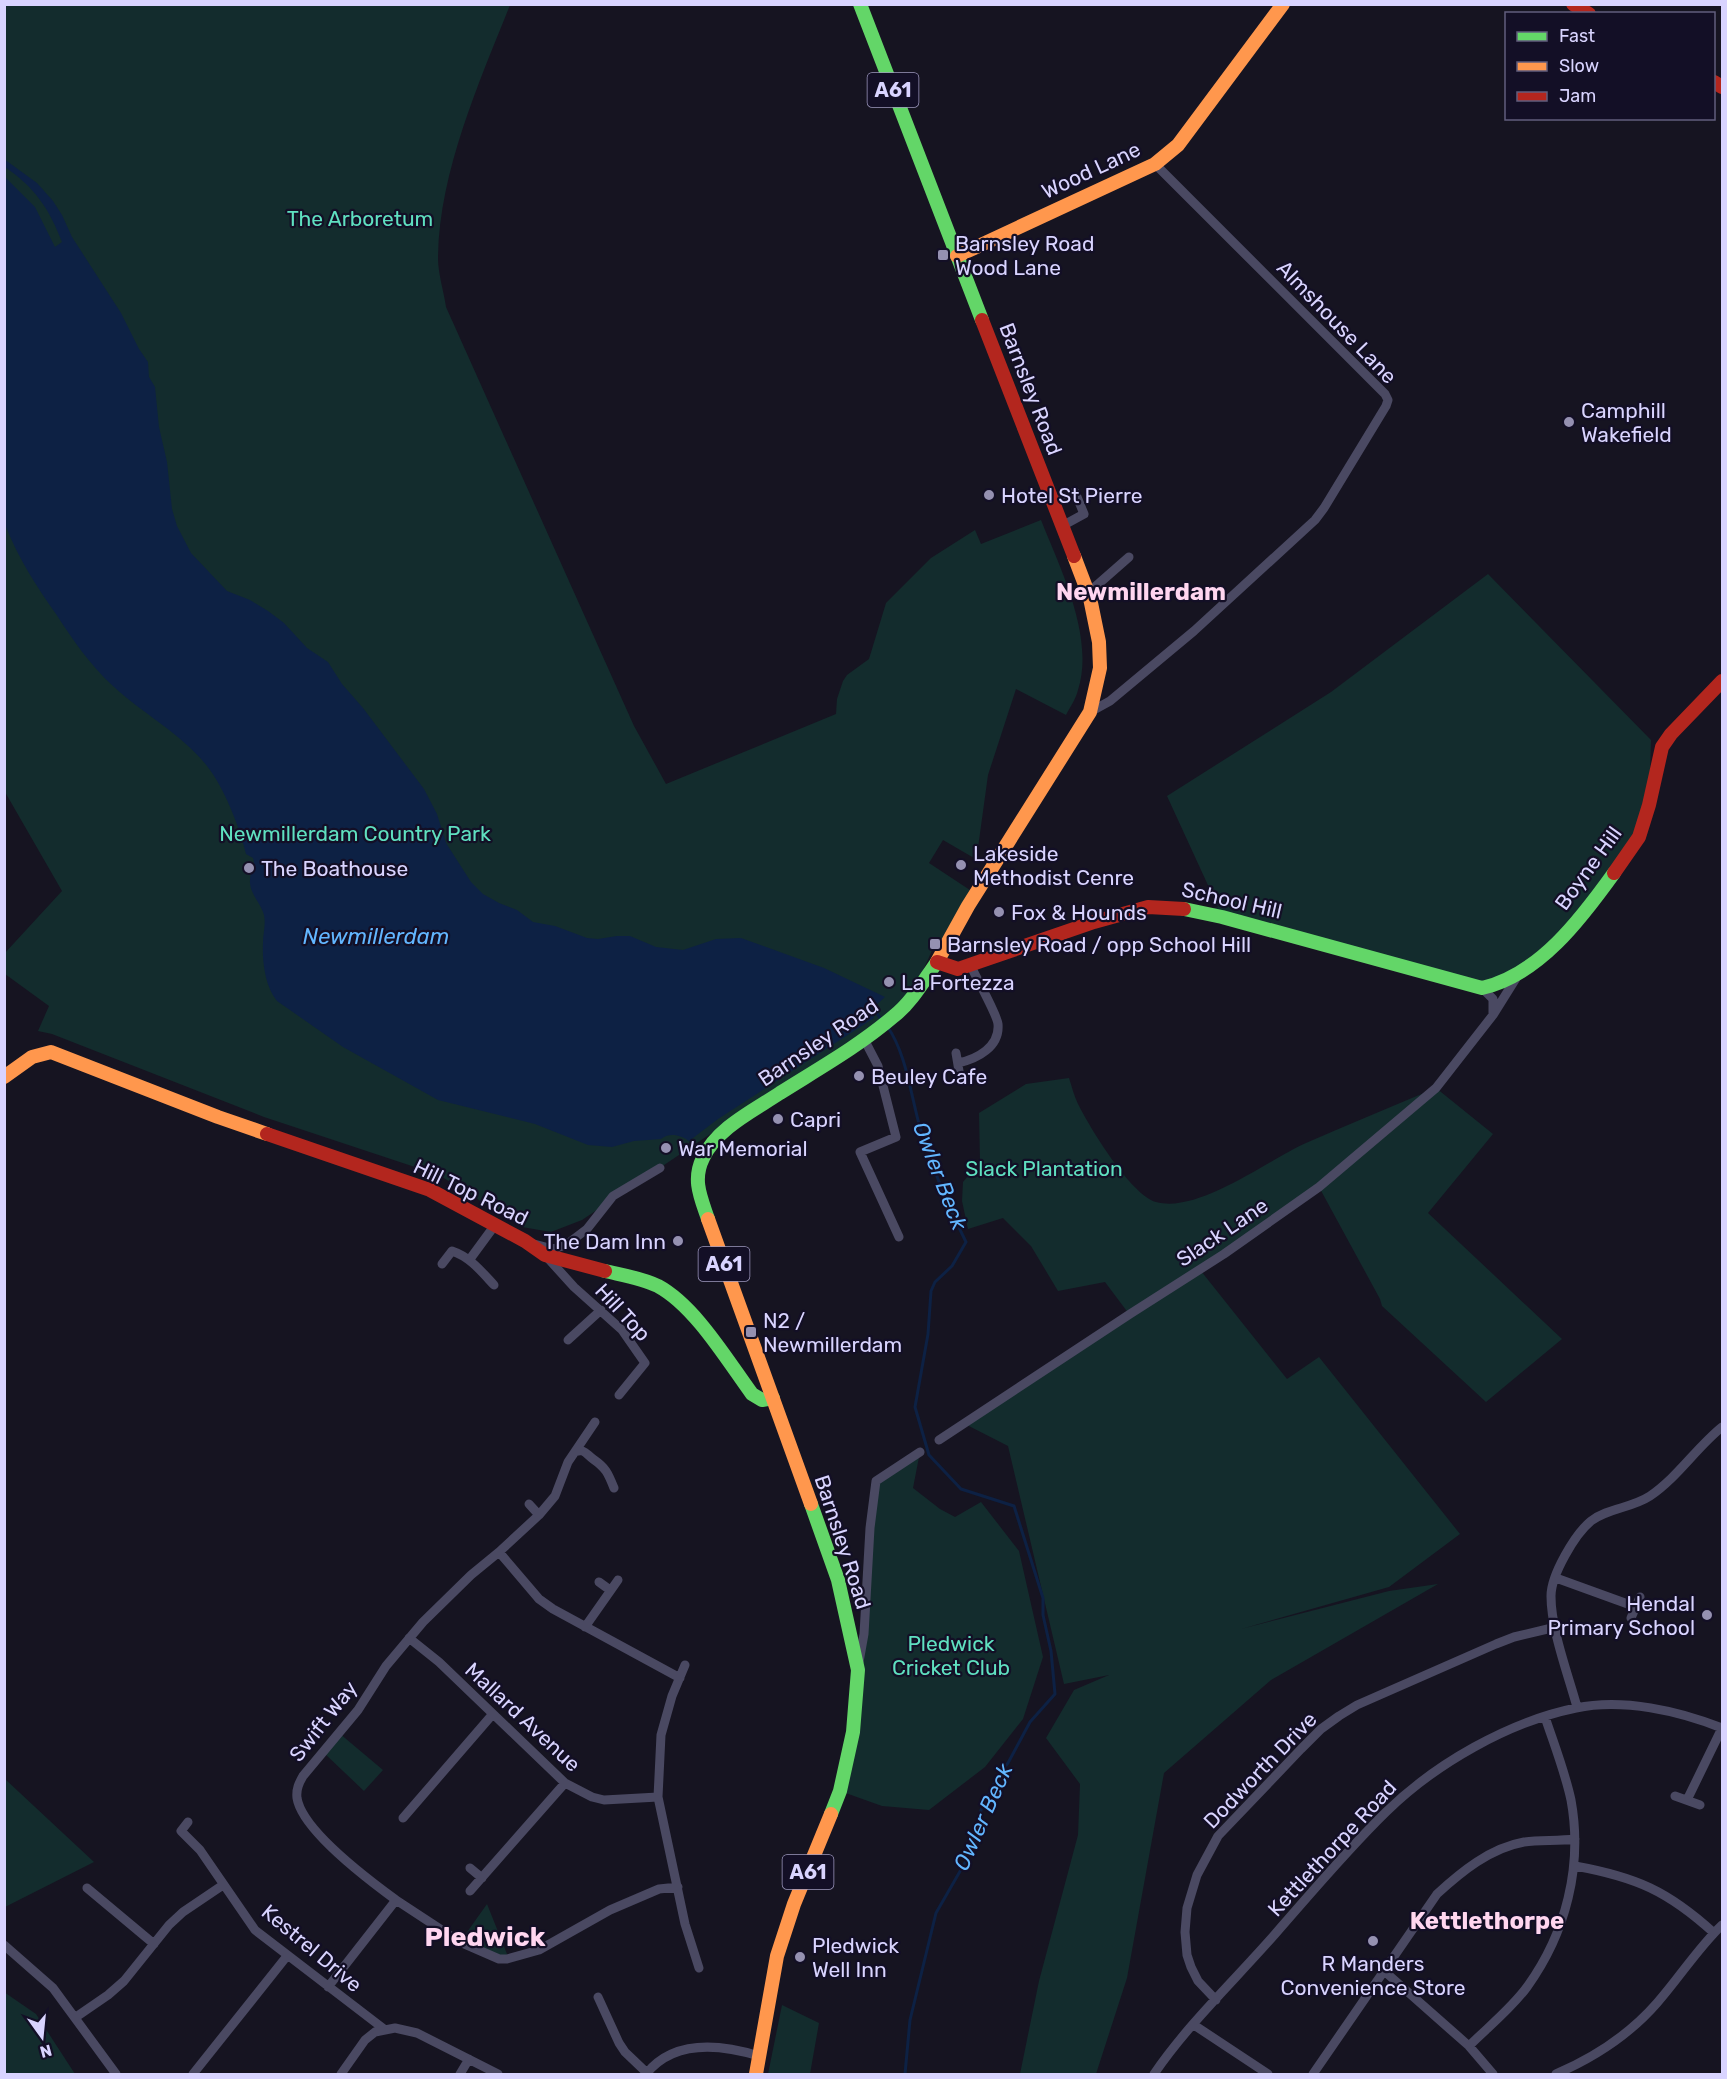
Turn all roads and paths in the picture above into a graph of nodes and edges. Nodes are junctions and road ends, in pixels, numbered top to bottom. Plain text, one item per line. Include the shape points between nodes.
1 (860, 4) edge
2 (1282, 4) edge
3 (1155, 164) junction
4 (957, 256) junction
5 (1063, 495) dead end
6 (1062, 526) junction
7 (1129, 557) dead end
8 (1088, 593) junction
9 (1722, 681) edge
10 (1090, 712) junction
11 (937, 962) junction
12 (970, 964) junction
13 (1518, 975) junction
14 (1482, 988) junction
15 (1493, 1015) junction
16 (864, 1040) junction
17 (958, 1062) dead end
18 (4, 1077) edge
19 (660, 1168) dead end
20 (495, 1225) junction
21 (899, 1237) dead end
22 (525, 1241) junction
23 (544, 1255) junction
24 (470, 1259) junction
25 (442, 1264) dead end
26 (494, 1285) dead end
27 (602, 1310) junction
28 (568, 1340) dead end
29 (619, 1395) dead end
30 (773, 1398) junction
31 (596, 1422) dead end
32 (1722, 1426) edge
33 (939, 1440) dead end
34 (575, 1452) junction
35 (920, 1452) dead end
36 (614, 1488) dead end
37 (529, 1504) dead end
38 (539, 1515) junction
39 (500, 1552) junction
40 (1556, 1578) junction
41 (618, 1580) dead end
42 (599, 1582) dead end
43 (610, 1590) junction
44 (1640, 1597) dead end
45 (1636, 1607) junction
46 (1631, 1618) dead end
47 (585, 1627) junction
48 (1556, 1628) junction
49 (409, 1638) junction
50 (685, 1665) dead end
51 (858, 1670) junction
52 (680, 1678) junction
53 (1577, 1707) junction
54 (492, 1715) junction
55 (1545, 1717) junction
56 (1722, 1728) edge
57 (566, 1783) junction
58 (1675, 1796) dead end
59 (658, 1797) junction
60 (1687, 1800) junction
61 (1700, 1805) dead end
62 (403, 1818) dead end
63 (188, 1822) dead end
64 (1575, 1839) junction
65 (1575, 1866) junction
66 (470, 1868) dead end
67 (482, 1878) junction
68 (223, 1885) junction
69 (678, 1887) junction
70 (87, 1888) dead end
71 (105, 1889) dead end
72 (470, 1891) dead end
73 (98, 1898) junction
74 (396, 1900) junction
75 (1722, 1925) edge
76 (1714, 1933) junction
77 (154, 1944) junction
78 (4, 1945) edge
79 (287, 1956) junction
80 (699, 1968) dead end
81 (1383, 1970) junction
82 (328, 1987) junction
83 (598, 1997) dead end
84 (1216, 2000) junction
85 (76, 2017) junction
86 (1194, 2025) junction
87 (384, 2029) junction
88 (1469, 2046) junction
89 (759, 2056) junction
90 (469, 2060) junction
91 (1489, 2073) edge
92 (116, 2074) edge
93 (192, 2074) edge
94 (341, 2074) edge
95 (460, 2074) edge
96 (498, 2074) edge
97 (646, 2074) edge
98 (756, 2074) edge
99 (1154, 2074) edge
100 (1268, 2074) edge
101 (1313, 2074) edge
102 (1556, 2074) edge

1 - 4 main road, Barnsley Road / A61
2 - 3 main road, Wood Lane via 1178,145
3 - 4 main road, Wood Lane
3 - 10 street, Almshouse Lane via 1388,399 1315,520 1194,631 1110,701
4 - 6 main road, Barnsley Road / A61
5 - 6 street via 1075,492 1084,514
6 - 8 main road, Barnsley Road / A61
7 - 8 street
8 - 10 main road, Barnsley Road / A61 via 1098,626 1101,655 1099,683
9 - 13 main road, Boyne Hill via 1662,747 1639,837 1557,944
10 - 11 main road, Barnsley Road / A61
11 - 12 main road, School Hill via 958,969
11 - 16 main road, Barnsley Road / A61 via 909,1001
12 - 14 main road, School Hill via 1111,917 1166,906 1222,917
12 - 17 street via 998,1024 990,1046 980,1056
13 - 14 main road
13 - 15 street, Slack Lane
14 - 15 street via 1493,999
15 - 33 street, Slack Lane via 1436,1088 1319,1187 1224,1254
16 - 21 street via 878,1066 896,1137 860,1152
16 - 30 main road, Barnsley Road / A61 via 740,1119 722,1133 698,1167 697,1188
18 - 20 main road, Hill Top Road via 42,1052 58,1054 218,1117 430,1190
19 - 22 street via 613,1196 587,1229 566,1245 553,1249
20 - 22 main road, Hill Top Road
20 - 24 street
22 - 23 main road, Hill Top Road
23 - 27 street, Hill Top
23 - 30 main road, Hill Top Road via 658,1286 695,1317 752,1394 762,1400
24 - 25 street via 452,1251
24 - 26 street
27 - 28 street
27 - 29 street, Hill Top via 645,1363
30 - 51 main road, Barnsley Road / A61 via 837,1580
31 - 34 street, Swift Way
32 - 40 street via 1662,1488 1593,1520 1578,1533
34 - 36 street via 584,1451 603,1465
34 - 38 street, Swift Way via 555,1496
35 - 51 street via 876,1481
37 - 38 street
38 - 39 street, Swift Way
39 - 47 street via 539,1599
39 - 49 street, Swift Way via 446,1598
40 - 45 street
40 - 48 street via 1551,1594
41 - 43 street
42 - 43 street
43 - 47 street
44 - 45 street
45 - 46 street
47 - 52 street
48 - 53 street
48 - 84 street, Dodworth Drive via 1496,1644 1348,1710 1321,1729 1218,1836 1197,1875 1185,1932 1191,1967
49 - 54 street, Mallard Avenue
49 - 74 street, Swift Way via 297,1786 299,1806 309,1822 337,1852
50 - 52 street
51 - 89 main road, Barnsley Road / A61 via 853,1732 840,1791 777,1956
52 - 59 street via 661,1736
53 - 55 street, Kettlethorpe Road
53 - 56 street, Kettlethorpe Road via 1655,1708
54 - 57 street, Mallard Avenue
54 - 62 street via 414,1811
55 - 64 street via 1570,1797
55 - 84 street, Kettlethorpe Road via 1490,1739 1419,1783 1353,1846
56 - 60 street
57 - 59 street, Mallard Avenue via 604,1800
57 - 67 street
58 - 60 street
59 - 69 street
60 - 61 street
63 - 68 street, Kestrel Drive via 177,1828 200,1850
64 - 65 street
64 - 81 street via 1523,1843 1479,1860 1437,1894
65 - 76 street via 1632,1878 1658,1890
65 - 88 street via 1558,1934 1544,1960 1526,1989
66 - 67 street
67 - 72 street
68 - 77 street via 183,1912
68 - 79 street, Kestrel Drive via 255,1930
69 - 74 street via 659,1889 539,1950 507,1959 498,1959 460,1942
69 - 80 street
70 - 73 street
71 - 73 street
73 - 77 street
74 - 82 street
75 - 76 street
76 - 102 street via 1655,2005 1628,2030 1596,2054
77 - 85 street via 124,1981
78 - 85 street via 48,1982
79 - 82 street, Kestrel Drive
79 - 93 street
81 - 88 street
81 - 101 street
82 - 87 street, Kestrel Drive
83 - 97 street via 619,2043
84 - 86 street, Kettlethorpe Road
85 - 92 street
86 - 99 street, Kettlethorpe Road
86 - 100 street
87 - 90 street via 405,2029
87 - 94 street via 365,2040
88 - 91 street
89 - 97 street via 699,2047 667,2055
89 - 98 main road, Barnsley Road / A61
90 - 95 street
90 - 96 street

